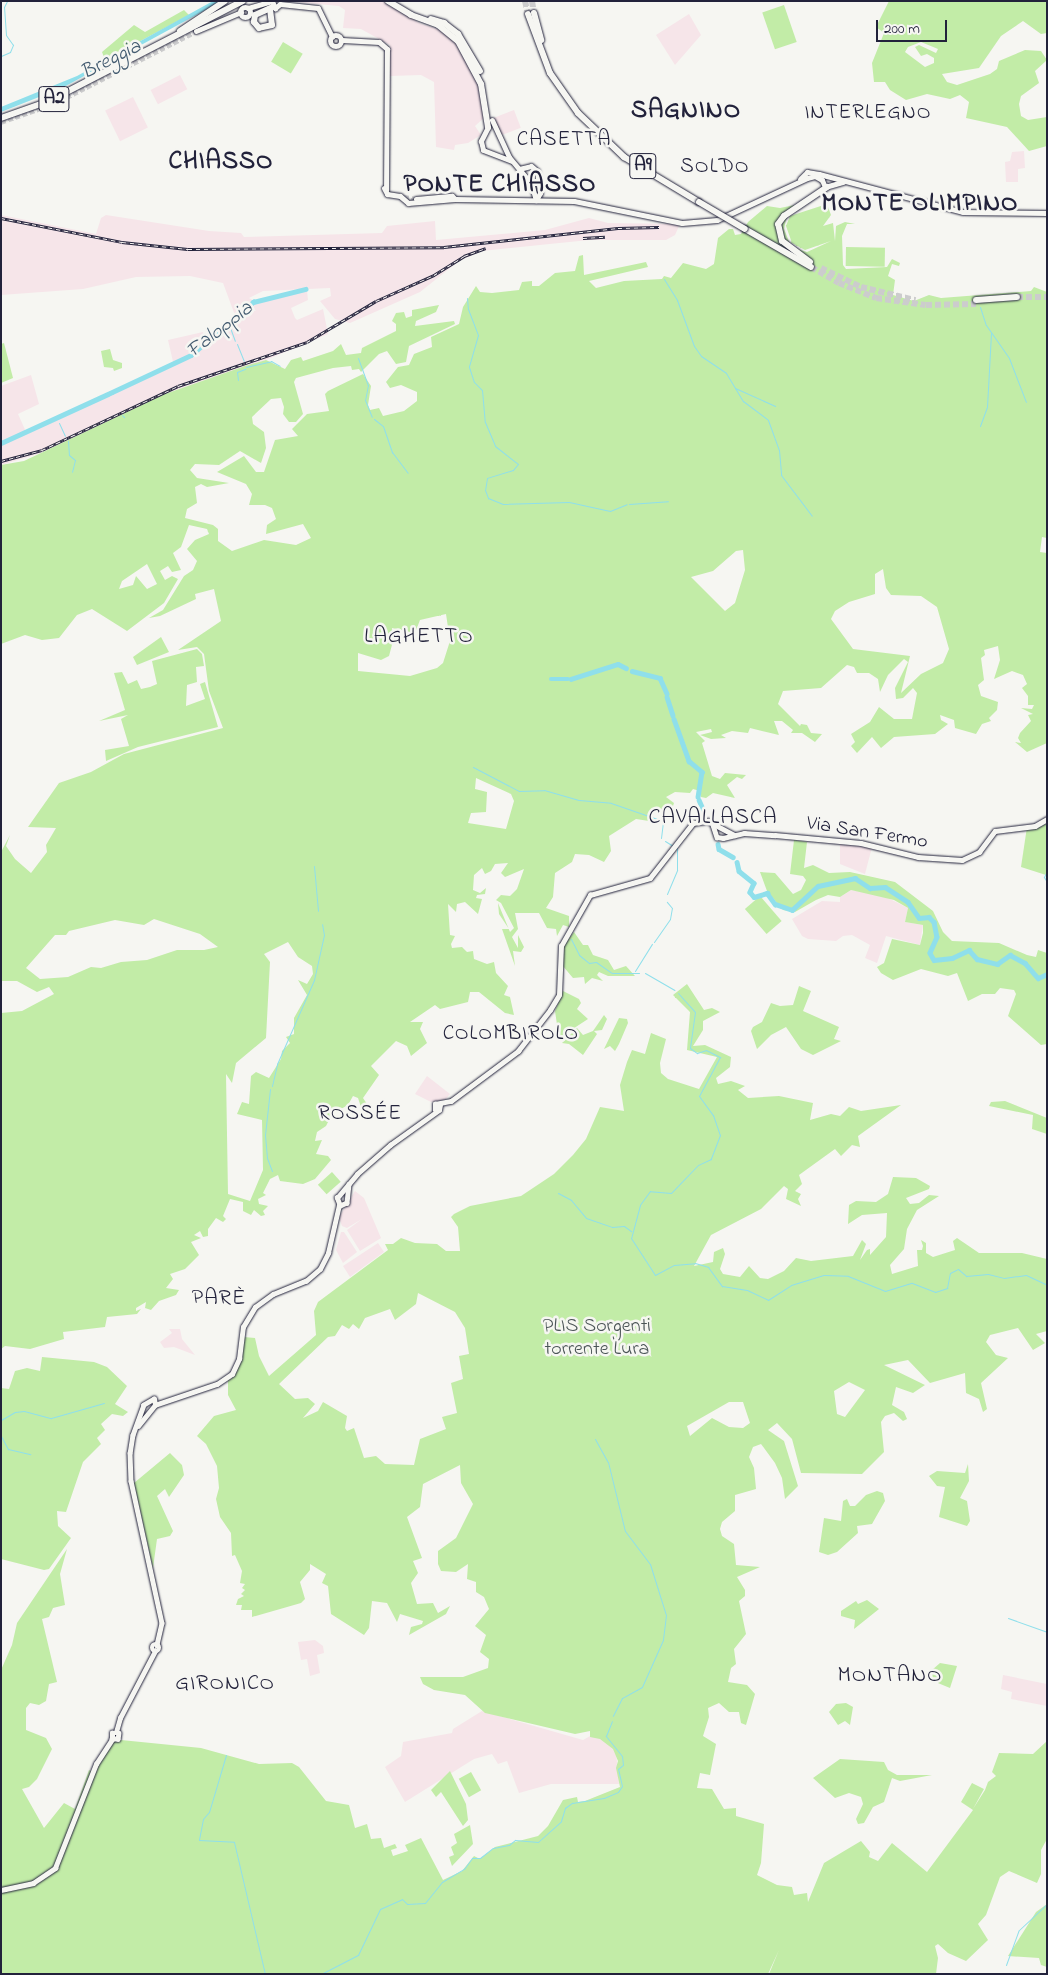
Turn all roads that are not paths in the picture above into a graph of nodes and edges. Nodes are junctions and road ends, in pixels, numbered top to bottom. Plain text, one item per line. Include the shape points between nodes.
1 (225, 1) edge
2 (234, 1) edge
3 (243, 1) edge
4 (388, 1) edge
5 (393, 1) edge
6 (274, 4) edge
7 (249, 7) edge
8 (225, 12) junction
9 (531, 14) tunnel mouth
10 (428, 18) junction
11 (180, 31) junction
12 (196, 31) tunnel mouth
13 (334, 36) junction
14 (342, 40) junction
15 (480, 71) dead end
16 (1, 114) edge
17 (489, 117) junction
18 (1, 118) edge
19 (488, 127) joint
20 (502, 144) junction
21 (491, 155) junction
22 (513, 162) junction
23 (528, 167) junction
24 (520, 169) junction
25 (537, 174) junction
26 (807, 176) junction
27 (526, 177) junction
28 (822, 180) junction
29 (829, 182) junction
30 (534, 191) junction
31 (540, 193) junction
32 (523, 200) junction
33 (536, 200) junction
34 (549, 200) junction
35 (1047, 214) edge
36 (1017, 298) tunnel mouth
37 (976, 302) tunnel mouth
38 (1047, 819) edge
39 (720, 831) junction
40 (734, 835) junction
41 (723, 838) junction
42 (349, 1184) junction
43 (341, 1195) junction
44 (347, 1198) junction
45 (339, 1205) junction
46 (345, 1205) junction
47 (338, 1215) junction
48 (155, 1403) junction
49 (144, 1408) junction
50 (150, 1409) junction
51 (138, 1426) junction
52 (126, 1440) dead end
53 (131, 1444) junction
54 (1, 1890) edge

1 - 11 highway
2 - 11 highway, A2
3 - 8 highway, A2
4 - 17 highway via 445,29 464,50 478,77
5 - 10 highway
6 - 7 main road
6 - 13 main road via 316,7
7 - 8 highway
7 - 12 main road
8 - 18 highway, A2 via 55,99
9 - 29 highway, A9, bridge via 557,85 590,123 632,162 811,264 782,241 778,224
10 - 15 highway via 442,22 458,34
10 - 17 highway via 456,36 469,54 485,88
11 - 16 highway, A2 via 51,96
13 - 14 main road
13 - 14 main road via 331,42 335,46
14 - 32 main road via 380,42 387,52 386,196 420,200
17 - 19 highway
17 - 20 main road
19 - 21 main road via 481,146
20 - 21 main road via 498,153
20 - 22 main road
21 - 22 main road
22 - 24 main road
23 - 24 main road
23 - 25 main road via 535,168
23 - 27 main road
24 - 27 main road
25 - 27 main road
25 - 31 main road
26 - 28 main road
26 - 29 main road via 809,172
26 - 34 main road via 708,222 675,222 592,203
27 - 30 main road
28 - 29 main road
28 - 29 main road via 822,185
29 - 35 main road via 865,187 963,212
30 - 32 main road
30 - 33 main road
31 - 33 main road
31 - 34 main road
32 - 33 main road
33 - 34 main road
36 - 37 highway
38 - 40 main road, Via San Fermo via 1035,826 995,831 968,859 936,859 855,843 773,835
39 - 40 main road, Via San Fermo
39 - 41 main road
39 - 41 main road via 717,837
39 - 42 main road via 710,822 690,825 650,878 598,891 586,898 561,946 559,995 518,1051 380,1152
40 - 41 main road, Via San Fermo
42 - 43 main road
42 - 44 main road
43 - 44 main road
43 - 45 main road via 337,1200
44 - 46 main road
45 - 46 main road
45 - 47 main road
46 - 47 main road
47 - 48 main road via 320,1269 306,1281 273,1294 255,1307 243,1327 239,1359 232,1374 217,1384
48 - 49 main road via 149,1400
48 - 50 main road
49 - 50 main road
49 - 51 main road
50 - 51 main road
51 - 53 main road
52 - 53 main road
53 - 54 main road via 131,1482 162,1623 158,1645 153,1647 155,1651 120,1718 116,1732 119,1738 112,1739 93,1770 55,1868 33,1883

